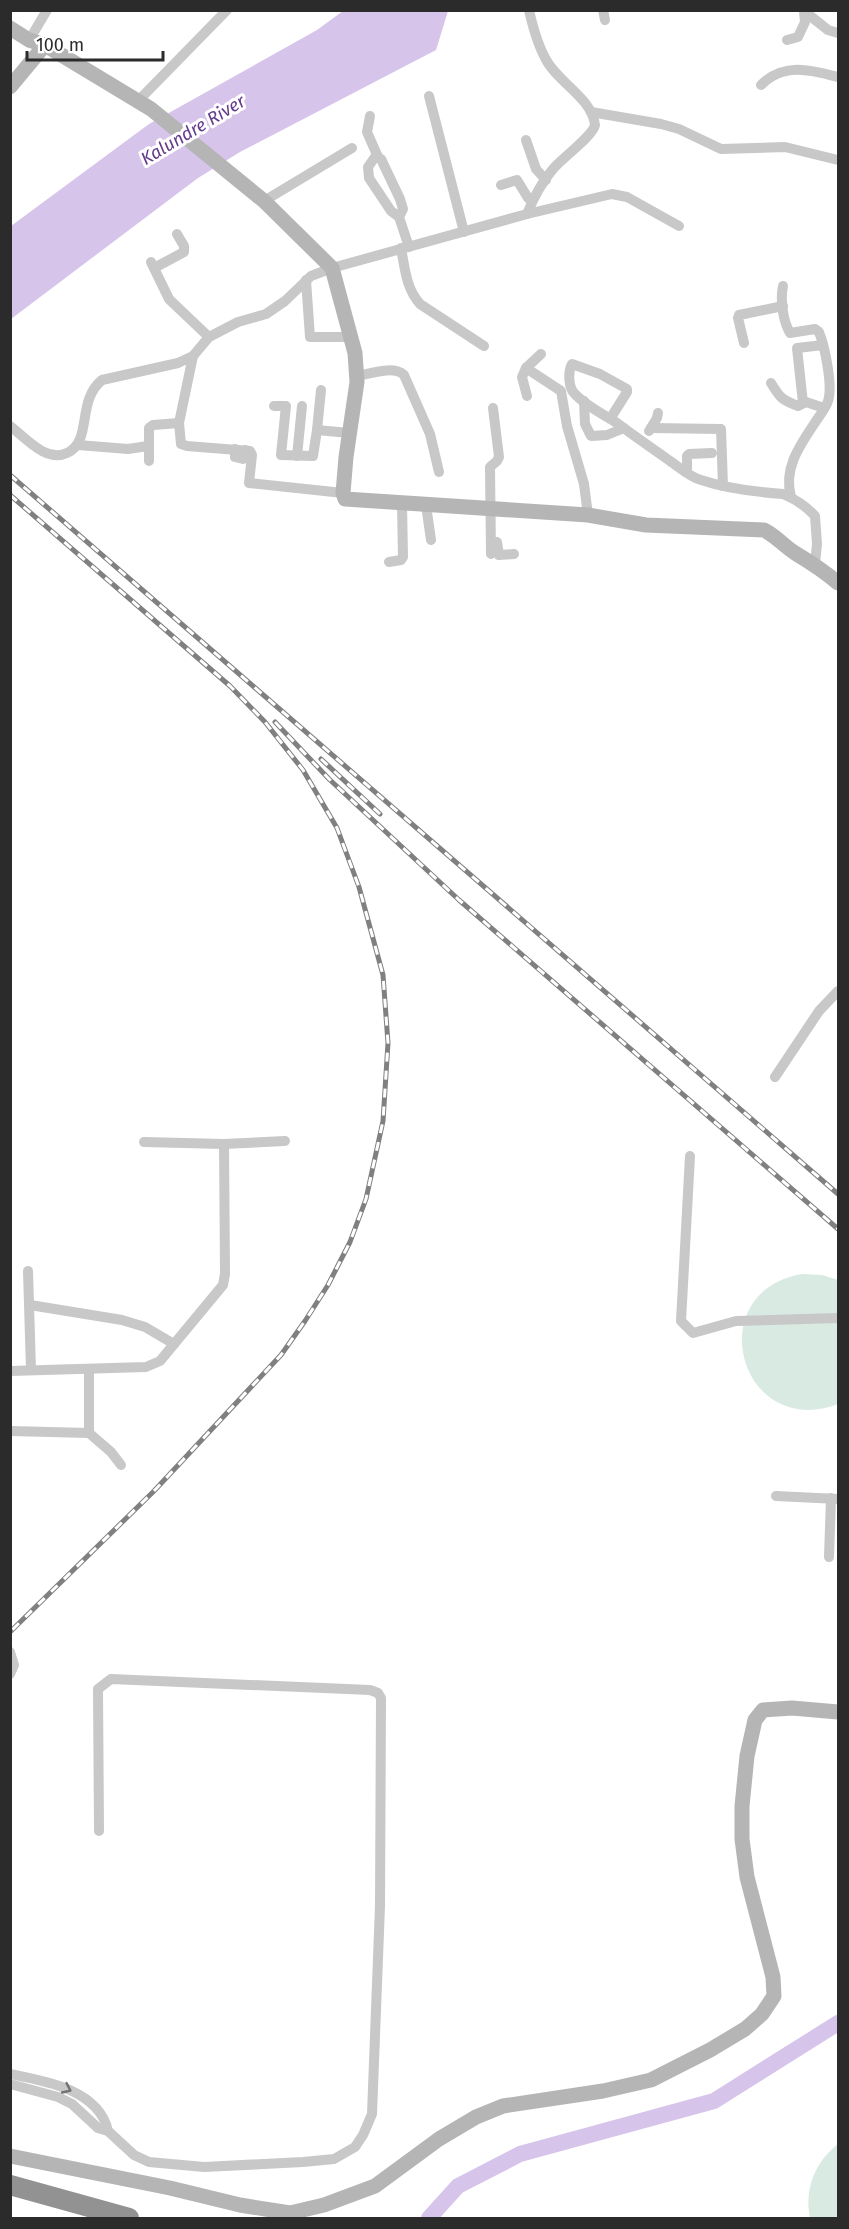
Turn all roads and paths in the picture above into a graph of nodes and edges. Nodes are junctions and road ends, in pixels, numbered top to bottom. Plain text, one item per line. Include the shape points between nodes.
1 (47, 10) edge
2 (227, 10) edge
3 (529, 10) edge
4 (805, 11) edge
5 (10, 17) edge
6 (10, 28) edge
7 (34, 32) junction
8 (838, 33) edge
9 (787, 40) dead end
10 (45, 45) junction
11 (838, 77) edge
12 (761, 84) dead end
13 (10, 87) edge
14 (429, 96) dead end
15 (145, 104) junction
16 (591, 112) junction
17 (370, 116) dead end
18 (526, 140) dead end
19 (352, 148) dead end
20 (378, 157) junction
21 (838, 160) edge
22 (546, 180) junction
23 (501, 185) dead end
24 (264, 201) junction
25 (532, 201) junction
26 (527, 214) junction
27 (399, 217) junction
28 (679, 226) dead end
29 (464, 232) junction
30 (177, 234) dead end
31 (405, 247) junction
32 (332, 268) junction
33 (306, 280) junction
34 (783, 286) dead end
35 (783, 306) junction
36 (209, 337) junction
37 (351, 337) junction
38 (744, 343) dead end
39 (823, 345) junction
40 (484, 346) dead end
41 (541, 354) dead end
42 (194, 356) junction
43 (526, 368) junction
44 (564, 371) dead end
45 (356, 376) junction
46 (771, 383) dead end
47 (321, 390) dead end
48 (561, 391) junction
49 (527, 396) dead end
50 (584, 401) junction
51 (803, 403) junction
52 (302, 406) junction
53 (319, 406) junction
54 (493, 408) dead end
55 (824, 408) junction
56 (658, 413) dead end
57 (610, 419) junction
58 (179, 423) junction
59 (10, 426) edge
60 (624, 428) junction
61 (651, 428) junction
62 (317, 430) junction
63 (349, 433) junction
64 (643, 442) junction
65 (78, 445) junction
66 (148, 446) junction
67 (712, 453) dead end
68 (297, 456) junction
69 (149, 461) dead end
70 (439, 472) dead end
71 (687, 472) junction
72 (723, 486) junction
73 (343, 493) junction
74 (791, 497) junction
75 (402, 504) junction
76 (426, 505) junction
77 (491, 510) junction
78 (588, 515) junction
79 (430, 540) dead end
80 (514, 554) dead end
81 (389, 562) dead end
82 (814, 564) junction
83 (838, 583) edge
84 (838, 991) edge
85 (775, 1077) dead end
86 (285, 1141) dead end
87 (144, 1142) dead end
88 (224, 1144) junction
89 (690, 1156) dead end
90 (28, 1271) dead end
91 (30, 1305) junction
92 (838, 1318) edge
93 (174, 1344) junction
94 (89, 1369) junction
95 (31, 1370) junction
96 (10, 1371) edge
97 (10, 1431) edge
98 (89, 1433) junction
99 (121, 1465) dead end
100 (776, 1496) dead end
101 (835, 1498) edge
102 (829, 1557) dead end
103 (10, 1652) edge
104 (10, 1674) edge
105 (838, 1713) edge
106 (99, 1831) dead end
107 (10, 2074) edge
108 (10, 2084) edge
109 (108, 2131) junction
110 (10, 2156) edge
111 (10, 2186) edge
112 (10, 2199) edge
113 (78, 2218) edge
114 (129, 2218) edge

1 - 7 street
2 - 15 street
3 - 16 street via 549,64
4 - 8 street via 828,30
4 - 9 street via 798,37
5 - 7 street
6 - 10 street
7 - 10 street
10 - 13 street
10 - 15 street
11 - 12 street via 791,69
14 - 29 street
15 - 24 street
16 - 21 street via 679,129 721,149 785,147
16 - 22 street via 594,130
17 - 20 street via 367,132
18 - 22 street via 536,169
19 - 24 street
20 - 27 street via 400,199 403,209
20 - 27 street via 368,167 369,178
22 - 25 street
23 - 25 street via 517,180
24 - 32 street
25 - 26 street
26 - 28 street via 612,194 627,197
26 - 29 street
27 - 31 street
29 - 31 street
30 - 36 street via 184,252 152,265 169,299
31 - 32 street
31 - 40 street via 412,294 420,304
32 - 33 street
32 - 37 street
33 - 36 street via 285,302 266,314 238,322
33 - 37 street via 309,337
34 - 35 street
35 - 38 street via 739,315
35 - 39 street via 790,333 818,330
36 - 42 street
37 - 45 street
39 - 51 street via 797,348
39 - 55 street via 830,390
41 - 43 street
42 - 58 street
42 - 65 street via 102,380 87,400
43 - 48 street
43 - 49 street via 522,377
44 - 48 street
45 - 63 street
45 - 70 street via 392,370 404,375 430,434
46 - 51 street via 779,397 798,406
47 - 53 street
48 - 78 street
50 - 57 street
50 - 57 street via 571,389 572,364 627,389
50 - 60 street via 585,424 591,436 608,435
51 - 55 street
52 - 53 street
52 - 68 street
52 - 68 street via 280,406 279,453
53 - 62 street
54 - 77 street via 499,457 490,467
55 - 74 street via 788,472
56 - 61 street
57 - 60 street
58 - 66 street via 153,425 149,428
58 - 73 street via 181,444 187,447 250,451 244,483
59 - 65 street via 43,452 60,456
60 - 64 street
61 - 64 street
61 - 72 street via 721,429
62 - 63 street
62 - 68 street via 313,456
63 - 73 street
64 - 71 street
65 - 66 street via 128,449
66 - 69 street
67 - 71 street via 689,454
71 - 72 street via 699,480
72 - 74 street
73 - 75 street via 345,499
74 - 82 street via 815,516
75 - 76 street
75 - 81 street via 403,557
76 - 77 street
76 - 79 street
77 - 78 street
77 - 80 street via 493,549 499,555
78 - 82 street via 646,525 764,530
82 - 83 street
84 - 85 street via 819,1011
86 - 88 street
87 - 88 street
88 - 93 street via 223,1286
89 - 92 street via 681,1321 693,1333 736,1320
90 - 91 street
91 - 93 street via 145,1326
91 - 95 street
93 - 94 street via 160,1361 146,1367
94 - 95 street
94 - 98 street
95 - 96 street
97 - 98 street
98 - 99 street
100 - 101 street
101 - 102 street
103 - 104 street via 14,1665
105 - 110 street via 792,1708 763,1710 755,1720 745,1776 742,1839 774,1996 745,2029 684,2064 651,2080 503,2106 439,2139 375,2186 290,2213
106 - 109 street via 99,1689 111,1679 370,1690 381,1698 381,1906 372,2114 363,2135 355,2147 334,2159 204,2167 149,2162 134,2155
107 -> 109 street via 47,2081 87,2099 104,2118
108 - 109 street via 58,2097 72,2104 98,2128
111 - 114 highway
112 - 113 highway

